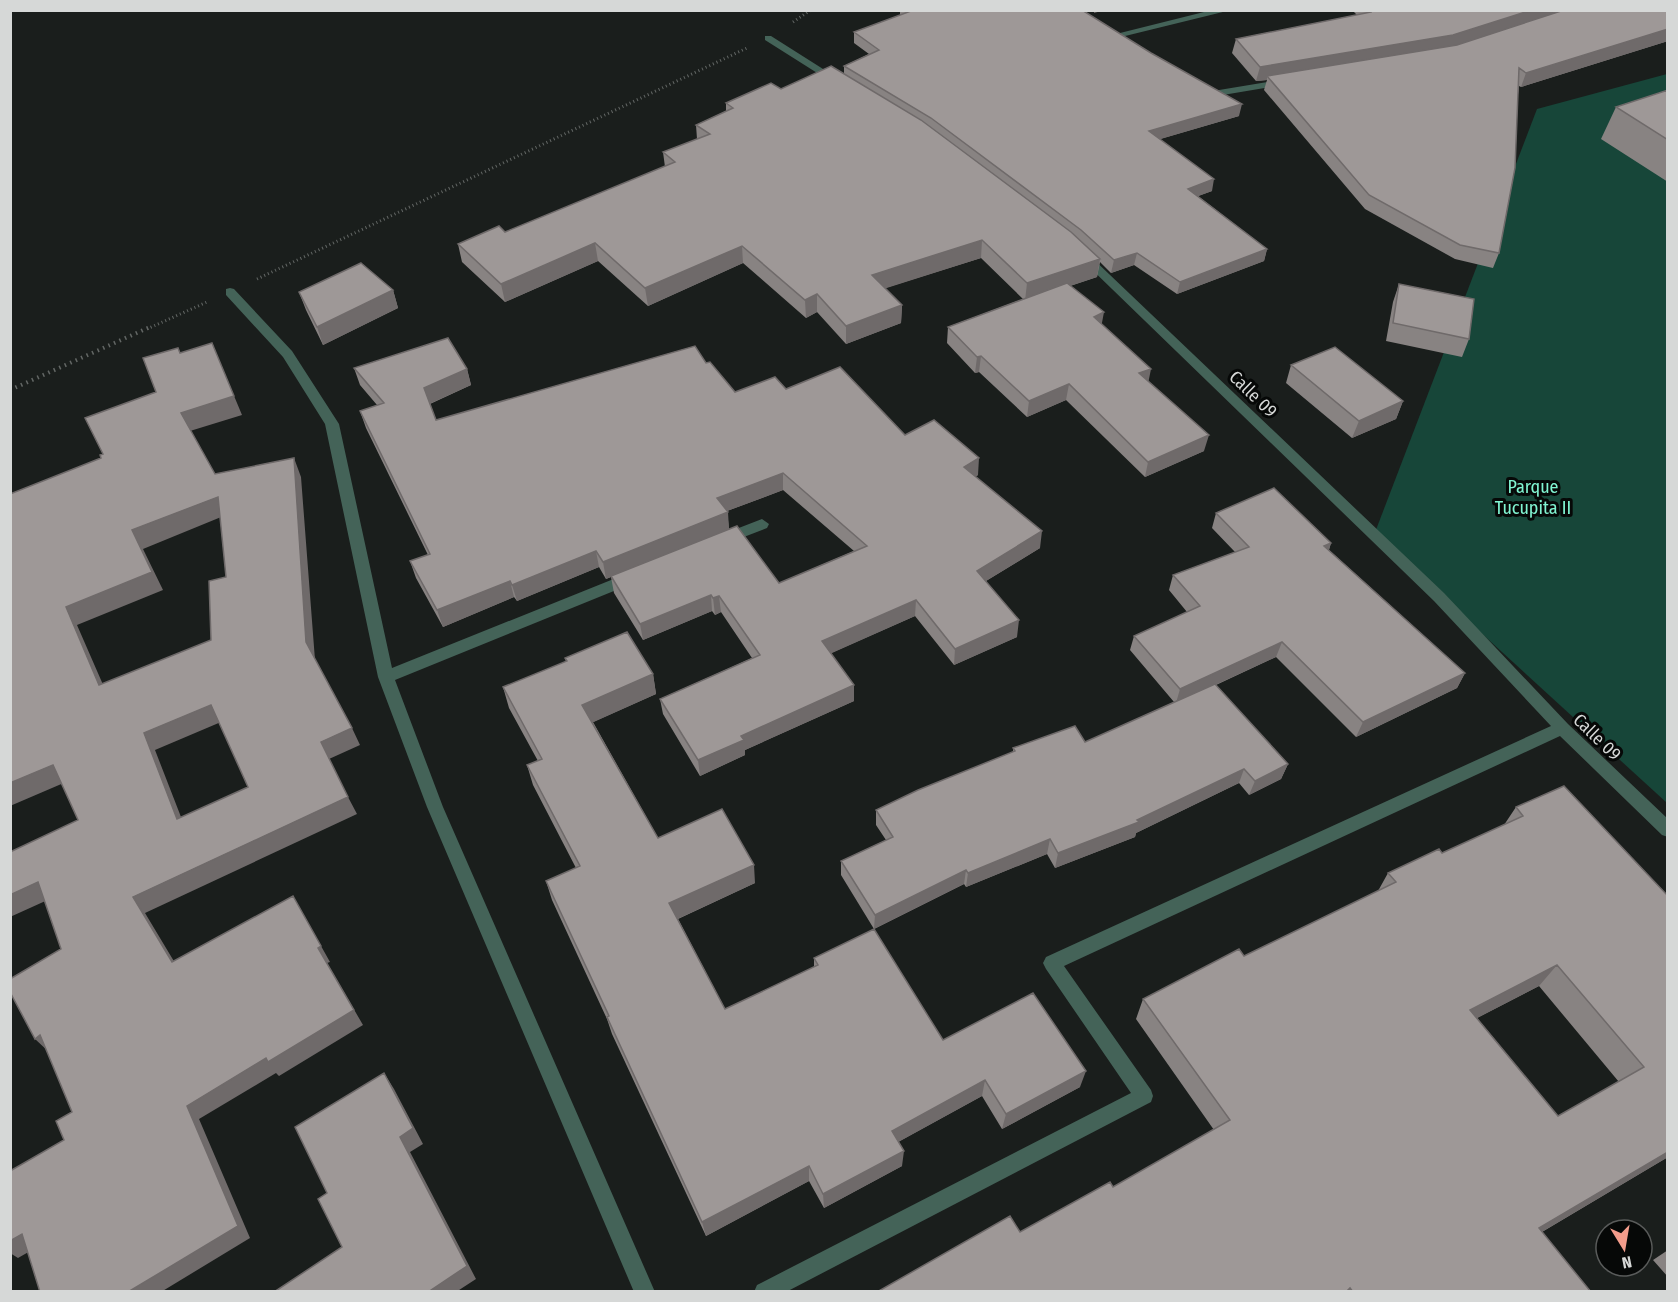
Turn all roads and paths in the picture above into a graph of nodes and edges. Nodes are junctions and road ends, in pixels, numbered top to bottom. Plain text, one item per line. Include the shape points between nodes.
1 (812, 10) edge
2 (1227, 10) edge
3 (1108, 29) edge
4 (768, 38) junction
5 (1291, 81) edge
6 (1192, 82) edge
7 (846, 86) edge
8 (1074, 246) edge
9 (230, 292) junction
10 (10, 390) edge
11 (762, 524) dead end
12 (707, 547) edge
13 (641, 574) edge
14 (386, 677) junction
15 (1562, 728) junction
16 (1668, 830) edge
17 (645, 1292) edge
18 (764, 1292) edge

1 - 4 path
2 - 3 street via 1122,38
4 - 7 street
4 - 9 path
5 - 6 street via 1211,94
8 - 15 street, Calle 09 via 1439,597
9 - 10 path
9 - 14 street via 288,354 332,424
11 - 12 street
13 - 14 street
14 - 17 street via 435,807
15 - 16 street, Calle 09
15 - 18 street via 1052,963 1144,1096

